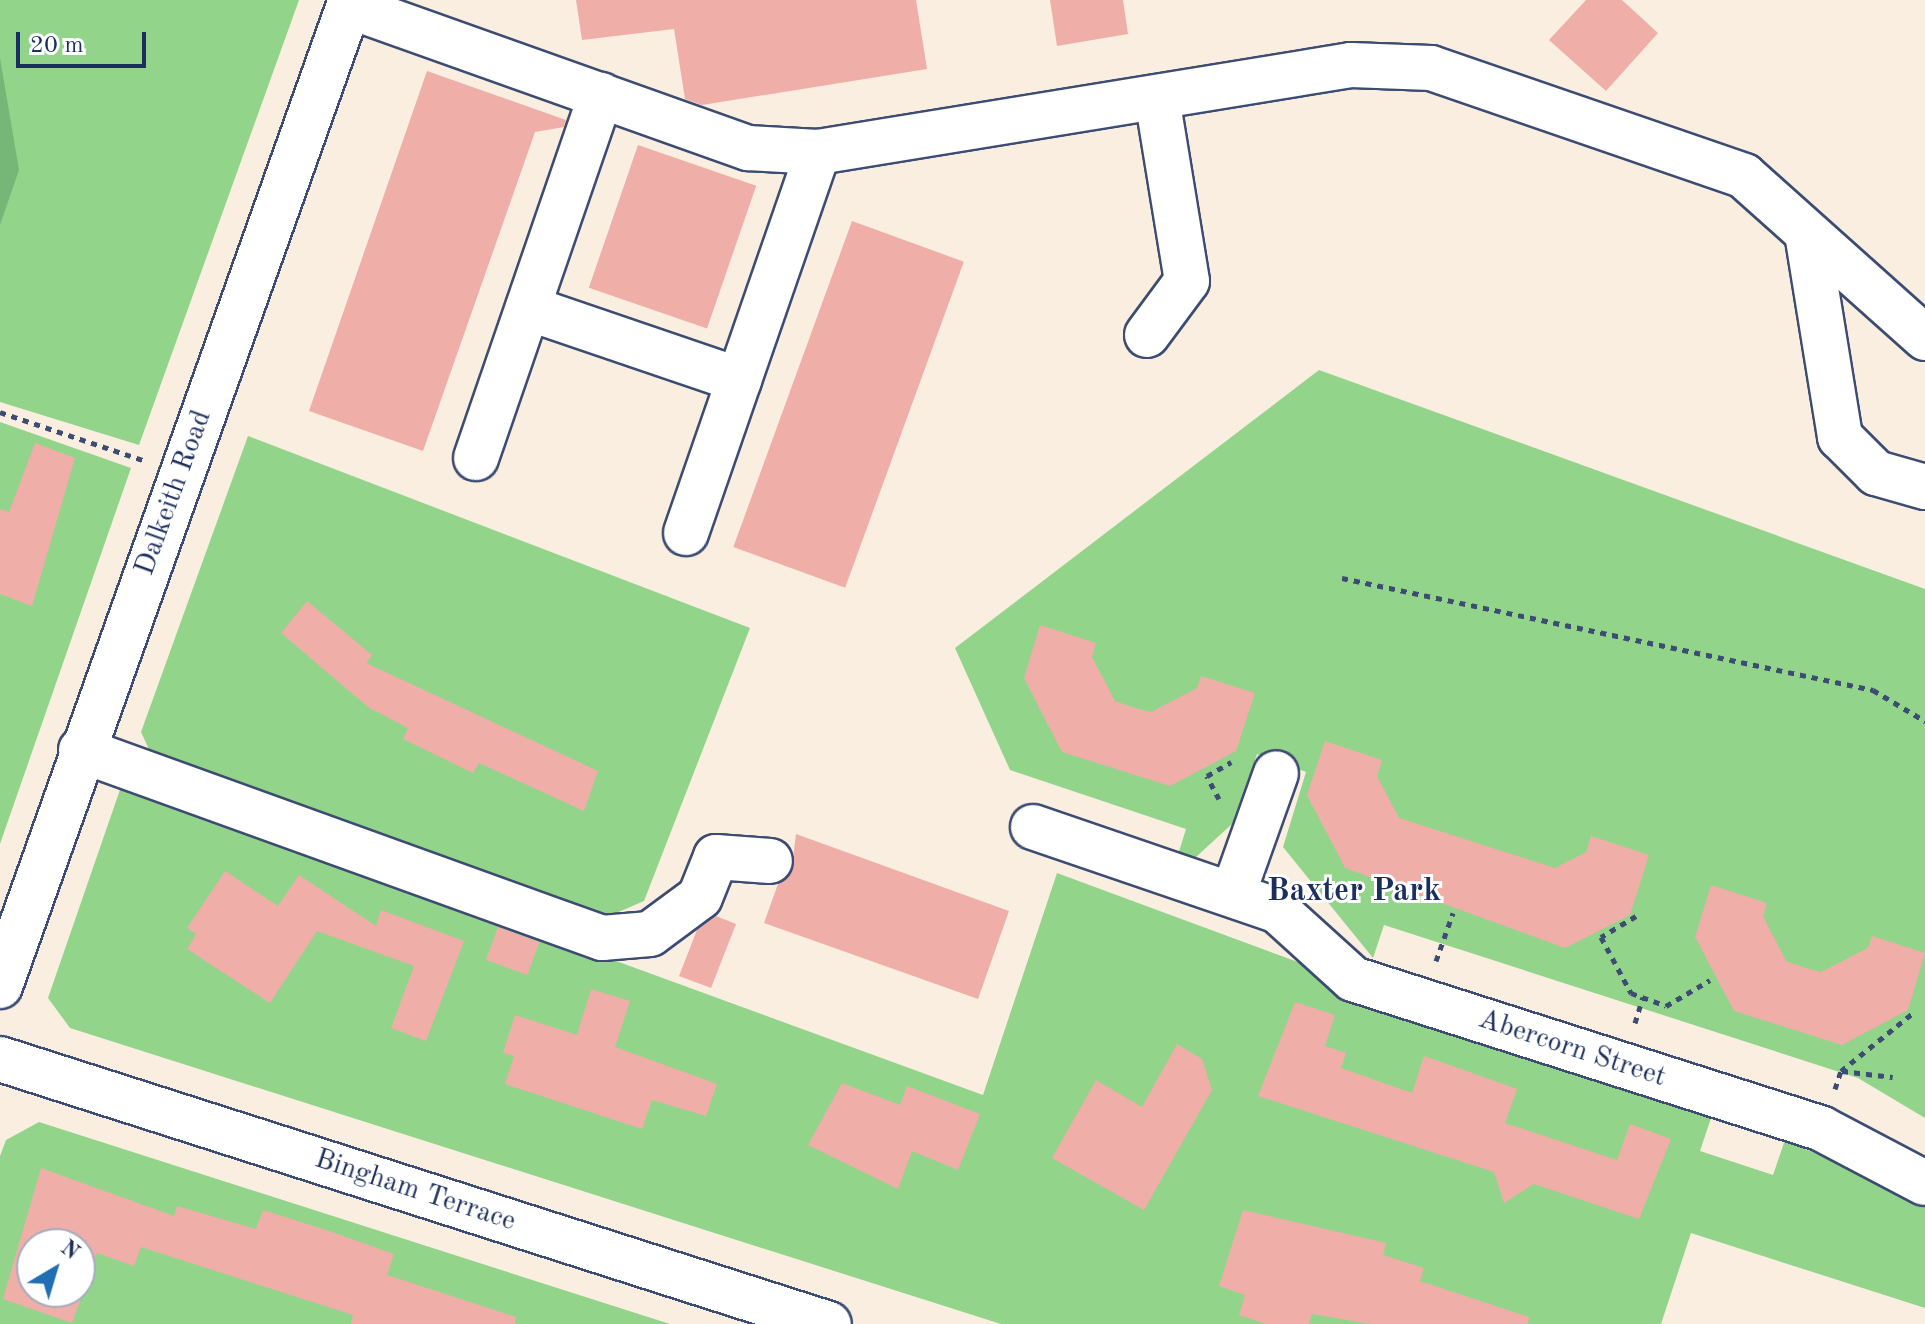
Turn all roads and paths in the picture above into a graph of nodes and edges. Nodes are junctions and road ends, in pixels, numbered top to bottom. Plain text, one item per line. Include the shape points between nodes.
1 (350, 3) edge
2 (601, 95) junction
3 (1157, 97) junction
4 (818, 152) junction
5 (1807, 233) junction
6 (528, 308) junction
7 (1147, 335) dead end
8 (1925, 338) edge
9 (739, 380) junction
10 (0, 412) edge
11 (476, 458) dead end
12 (181, 472) junction
13 (1925, 487) edge
14 (686, 533) dead end
15 (1342, 578) dead end
16 (1925, 721) edge
17 (81, 750) junction
18 (1276, 773) dead end
19 (1033, 827) dead end
20 (770, 861) dead end
21 (1233, 894) junction
22 (1636, 916) dead end
23 (1710, 980) dead end
24 (0, 986) edge
25 (1913, 1013) dead end
26 (0, 1059) edge
27 (1841, 1071) junction
28 (1893, 1077) dead end
29 (1822, 1129) junction
30 (1925, 1183) edge
31 (829, 1324) edge

1 - 2 street
1 - 12 street, Dalkeith Road
2 - 4 street via 748,148
2 - 6 street
3 - 4 street
3 - 5 street via 1351,65 1431,68 1744,176
3 - 7 street via 1187,281
4 - 9 street
5 - 8 street
5 - 13 street via 1840,437 1876,473
6 - 9 street
6 - 11 street
9 - 14 street
10 - 12 path
12 - 17 street, Dalkeith Road
15 - 16 path via 1873,690
17 - 20 street via 602,938 650,934 700,897 716,857
17 - 24 street, Dalkeith Road
18 - 21 street
19 - 21 street, Abercorn Street
21 - 29 street, Abercorn Street via 1278,911 1353,979
22 - 23 path via 1601,937 1631,993 1666,1006
25 - 27 path
26 - 31 street, Bingham Terrace
27 - 28 path
27 - 29 path
29 - 30 street, Abercorn Street

